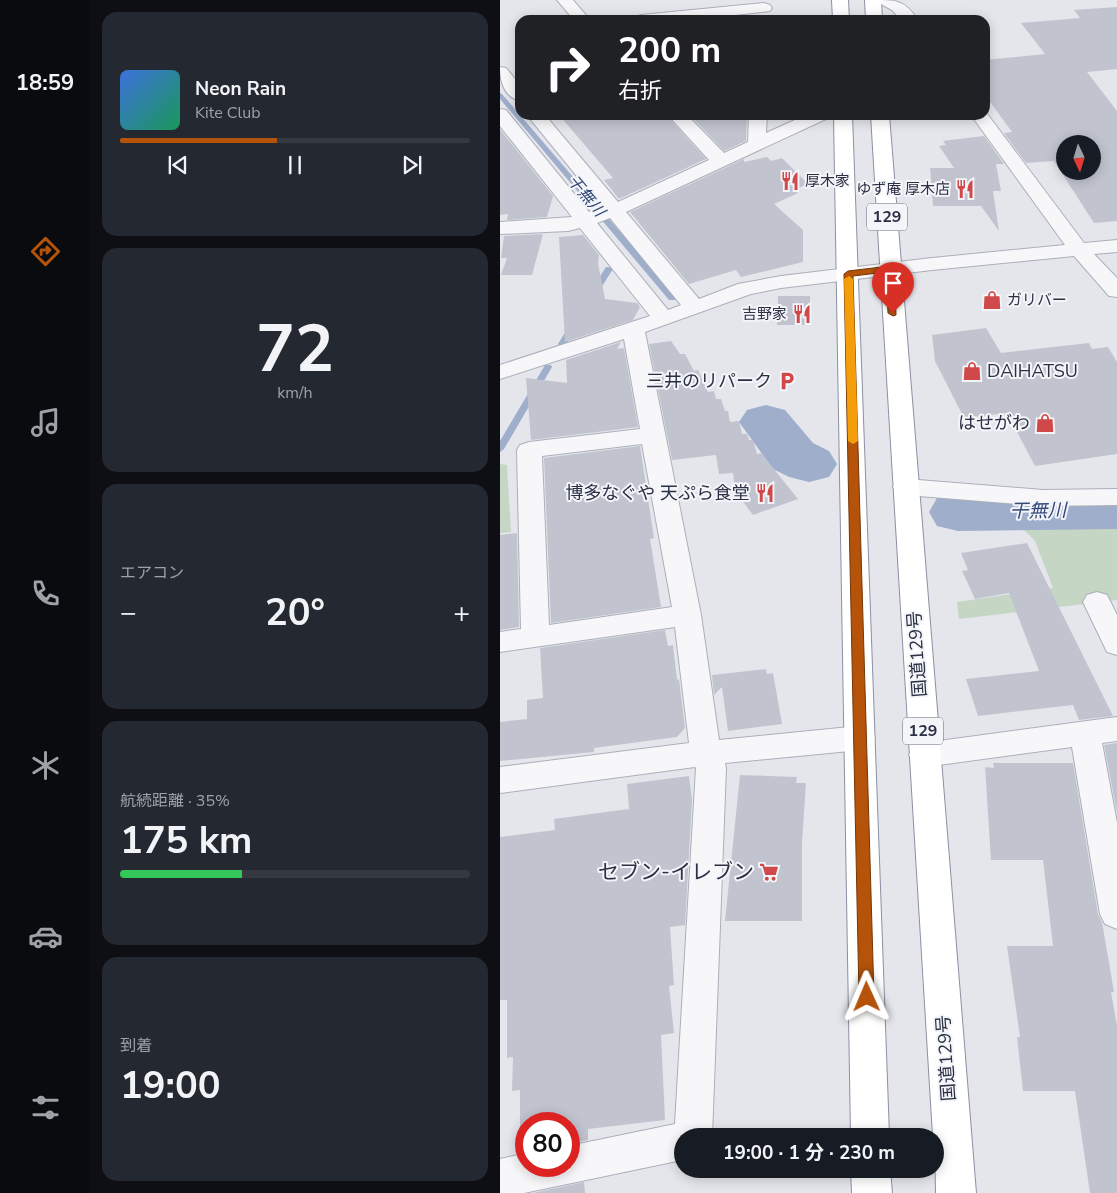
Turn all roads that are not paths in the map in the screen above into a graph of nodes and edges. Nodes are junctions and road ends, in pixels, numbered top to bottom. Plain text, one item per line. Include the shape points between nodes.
1 (565, 0) edge
2 (840, 0) edge
3 (873, 0) edge
4 (898, 2) edge
5 (764, 10) edge
6 (578, 15) edge
7 (702, 15) edge
8 (841, 15) edge
9 (874, 15) edge
10 (907, 15) edge
11 (500, 72) edge
12 (513, 93) edge
13 (500, 114) edge
14 (539, 120) edge
15 (682, 120) edge
16 (758, 120) edge
17 (809, 120) edge
18 (843, 120) edge
19 (880, 120) edge
20 (984, 120) edge
21 (757, 143) junction
22 (721, 161) junction
23 (599, 215) junction
24 (500, 228) edge
25 (1117, 246) edge
26 (1078, 249) junction
27 (890, 269) junction
28 (848, 274) junction
29 (1117, 291) edge
30 (695, 308) junction
31 (664, 319) junction
32 (633, 329) junction
33 (500, 372) edge
34 (653, 435) junction
35 (906, 487) junction
36 (1117, 497) edge
37 (1098, 602) dead end
38 (687, 615) junction
39 (535, 637) junction
40 (500, 642) edge
41 (1117, 645) edge
42 (1117, 728) edge
43 (1085, 733) junction
44 (860, 738) junction
45 (706, 753) junction
46 (924, 755) junction
47 (500, 780) edge
48 (1117, 914) edge
49 (693, 1128) edge
50 (870, 1128) edge
51 (674, 1144) edge
52 (580, 1163) edge
53 (515, 1177) edge
54 (871, 1178) edge
55 (501, 1180) edge
56 (872, 1193) edge
57 (956, 1193) edge

1 - 6 street
2 - 8 highway
3 - 9 highway
4 - 10 street
5 - 7 street
11 - 12 street
13 - 23 street
14 - 23 street
15 - 22 street
16 - 21 street
17 - 21 street
18 - 28 highway, 129
19 - 27 highway, 国道129号 / 129
20 - 26 street
21 - 22 street
22 - 23 street via 637,201
23 - 24 street via 568,225
23 - 30 street
23 - 31 street
25 - 26 street
26 - 27 street
26 - 29 street
27 - 28 street
27 - 35 highway, 国道129号 / 129
28 - 30 street via 746,289
28 - 44 highway, 129
30 - 31 street
31 - 32 street
32 - 33 street
32 - 34 street
34 - 38 street
34 - 39 street via 529,450
35 - 36 street via 1043,498
35 - 46 highway, 国道129号 / 129
37 - 41 street
38 - 39 street
38 - 45 street
39 - 40 street
42 - 43 street
43 - 46 street
43 - 48 street
44 - 45 street
44 - 50 highway, 129
45 - 47 street
45 - 49 street via 711,768
46 - 57 highway, 国道129号 / 129
51 - 52 street
53 - 55 street
54 - 56 highway

